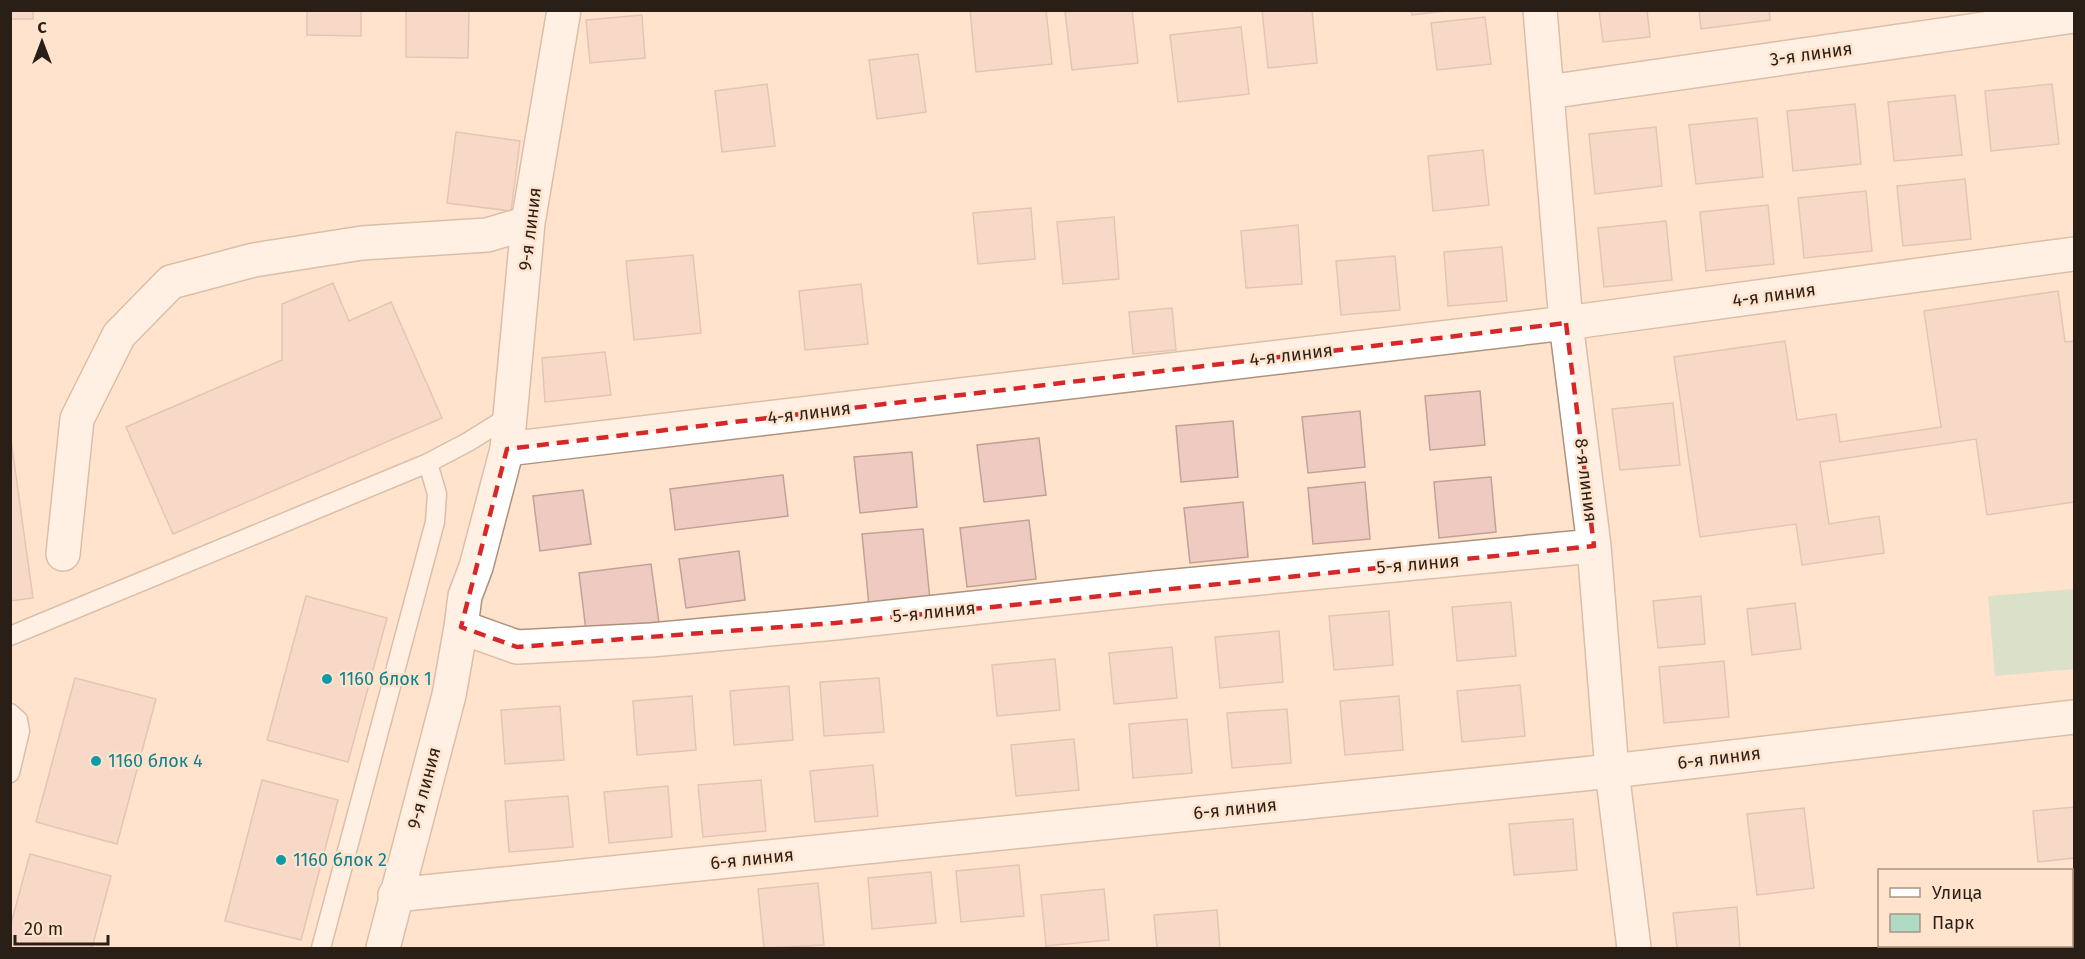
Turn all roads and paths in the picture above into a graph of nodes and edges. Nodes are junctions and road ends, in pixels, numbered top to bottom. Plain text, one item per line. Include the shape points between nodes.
1 (564, 10) edge
2 (1540, 10) edge
3 (2074, 16) edge
4 (1548, 92) junction
5 (528, 223) junction
6 (2074, 254) edge
7 (1566, 323) junction
8 (510, 416) junction
9 (507, 449) junction
10 (428, 463) junction
11 (1594, 546) junction
12 (63, 554) dead end
13 (461, 627) junction
14 (10, 636) edge
15 (10, 713) edge
16 (2074, 717) edge
17 (1612, 771) junction
18 (10, 773) edge
19 (395, 895) junction
20 (321, 948) edge
21 (383, 948) edge
22 (1634, 948) edge

1 - 5 street, 9-я линия
2 - 4 street, 8-я линия
3 - 4 street, 3-я линия
4 - 7 street, 8-я линия
5 - 8 street, 9-я линия
5 - 12 street via 488,235 362,243 254,260 171,282 119,335 77,419
6 - 7 street, 4-я линия
7 - 9 street, 4-я линия
7 - 11 street, 8-я линия
8 - 9 street, 9-я линия
8 - 10 lane
9 - 13 street via 465,596
10 - 14 lane
10 - 20 lane via 437,494 435,522
11 - 13 street, 5-я линия via 651,640 517,647
11 - 17 street, 8-я линия
13 - 19 street, 9-я линия via 449,695
15 - 18 lane via 18,720 20,731
16 - 17 street, 6-я линия
17 - 19 street, 6-я линия
17 - 22 street, 8-я линия
19 - 21 street, 9-я линия

